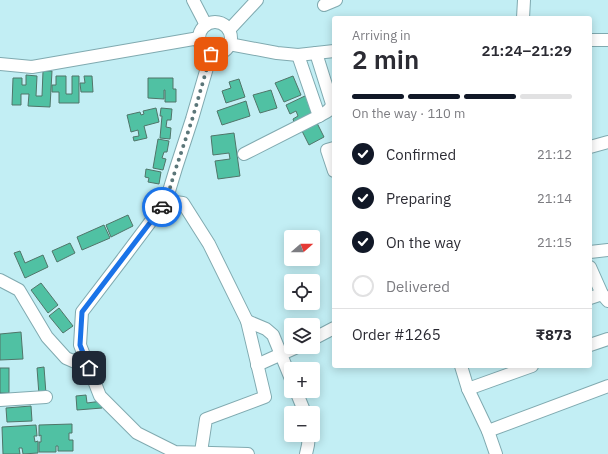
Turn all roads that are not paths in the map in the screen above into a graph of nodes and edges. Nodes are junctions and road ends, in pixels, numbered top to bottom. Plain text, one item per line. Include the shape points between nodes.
1 (193, 0) edge
2 (257, 0) edge
3 (336, 0) edge
4 (524, 0) edge
5 (324, 5) dead end
6 (523, 16) edge
7 (206, 24) junction
8 (229, 30) junction
9 (199, 38) junction
10 (592, 40) edge
11 (608, 40) edge
12 (230, 44) junction
13 (332, 51) edge
14 (316, 53) junction
15 (211, 54) junction
16 (298, 55) junction
17 (0, 64) edge
18 (319, 116) junction
19 (608, 142) edge
20 (592, 146) edge
21 (332, 149) edge
22 (244, 154) dead end
23 (332, 165) edge
24 (166, 201) junction
25 (608, 250) edge
26 (592, 252) edge
27 (592, 271) edge
28 (0, 280) edge
29 (605, 297) edge
30 (592, 298) edge
31 (247, 321) junction
32 (332, 329) edge
33 (320, 335) edge
34 (608, 339) edge
35 (592, 344) edge
36 (284, 353) edge
37 (281, 354) junction
38 (284, 362) edge
39 (257, 365) junction
40 (89, 368) junction
41 (462, 368) edge
42 (526, 368) edge
43 (608, 386) edge
44 (468, 389) junction
45 (46, 397) dead end
46 (0, 400) edge
47 (488, 431) junction
48 (308, 442) edge
49 (201, 452) junction
50 (248, 454) edge
51 (306, 454) edge
52 (496, 454) edge

1 - 7 street
2 - 8 street
3 - 5 street
4 - 6 street
7 - 8 street via 221,23
7 - 9 street
8 - 12 street
9 - 15 street via 202,48
9 - 17 street via 32,67
10 - 11 street
12 - 15 street via 222,52
12 - 16 street
13 - 14 street
14 - 16 street
14 - 18 street via 332,104 329,110
15 - 24 street
16 - 18 street
18 - 22 street
19 - 20 street
21 - 23 street via 327,150
24 - 31 street via 183,203 209,244
24 - 40 street via 82,312 80,345
25 - 26 street
27 - 29 street
28 - 40 street via 19,290 47,337 66,358
29 - 30 street
31 - 37 street via 273,335
31 - 39 street
32 - 33 street
34 - 35 street
36 - 37 street
37 - 38 street
37 - 39 street
39 - 49 street via 265,397 206,419
40 - 49 street via 100,396 137,433 174,452
41 - 44 street
42 - 44 street
43 - 47 street
44 - 47 street
45 - 46 street
47 - 52 street
48 - 51 street
49 - 50 street

